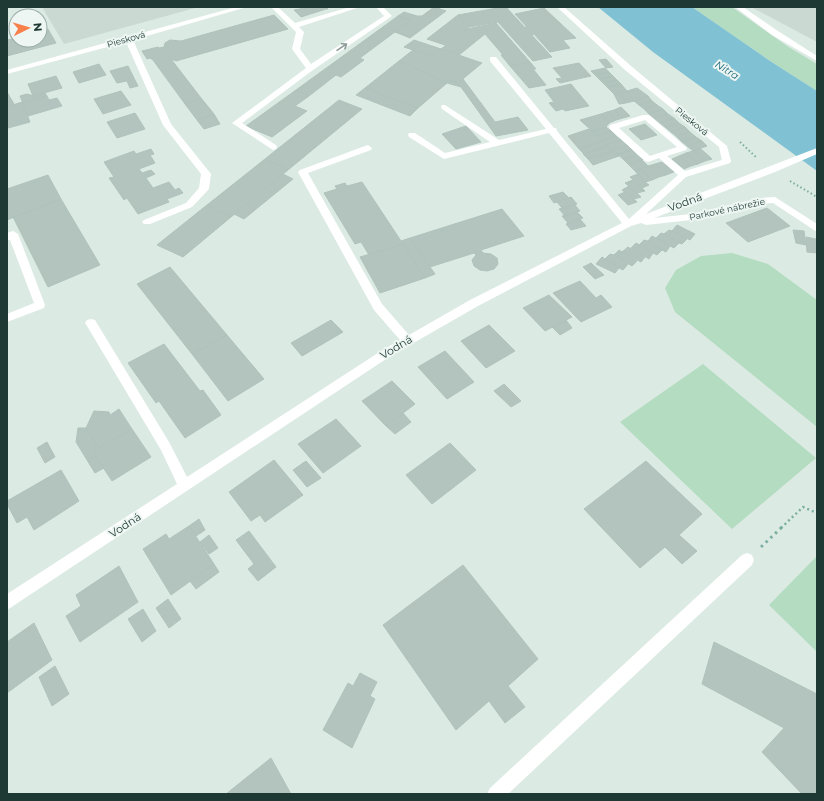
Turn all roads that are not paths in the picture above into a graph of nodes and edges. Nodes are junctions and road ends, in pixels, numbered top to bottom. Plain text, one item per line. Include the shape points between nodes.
1 (244, 7) edge
2 (274, 7) edge
3 (357, 7) edge
4 (379, 7) edge
5 (560, 7) edge
6 (738, 7) edge
7 (293, 26) junction
8 (128, 38) junction
9 (493, 59) dead end
10 (817, 59) edge
11 (310, 68) junction
12 (7, 72) edge
13 (445, 107) dead end
14 (553, 130) junction
15 (412, 135) dead end
16 (497, 143) junction
17 (273, 147) dead end
18 (368, 148) dead end
19 (817, 151) edge
20 (661, 155) junction
21 (683, 175) junction
22 (147, 222) dead end
23 (628, 224) junction
24 (817, 229) edge
25 (7, 237) edge
26 (7, 318) edge
27 (91, 323) dead end
28 (407, 341) junction
29 (185, 486) junction
30 (747, 560) road end
31 (7, 603) edge
32 (496, 794) edge

1 - 8 street, Piesková
2 - 7 street
3 - 7 street
11 -> 4 street via 388,16
5 - 21 street, Piesková via 628,68 723,146 727,161
6 - 10 street
7 - 11 street via 300,32 296,49
8 - 12 street, Piesková
8 - 22 street via 167,125 206,174 204,189 188,205
9 - 14 street
11 - 17 street via 236,123
13 - 16 street
14 - 16 street
14 - 23 street
15 - 16 street via 444,156
18 - 28 street via 303,172 378,307
19 - 23 street, Vodná
20 - 20 street via 648,159 613,126 646,117 683,148
20 - 21 street
21 - 23 street, Piesková
23 - 24 street, Parkové nábrežie via 691,217 775,200
23 - 28 street, Vodná via 474,303
25 - 26 street via 13,234 40,305
27 - 29 street via 165,446
28 - 29 street, Vodná
29 - 31 street, Vodná
30 - 32 street

